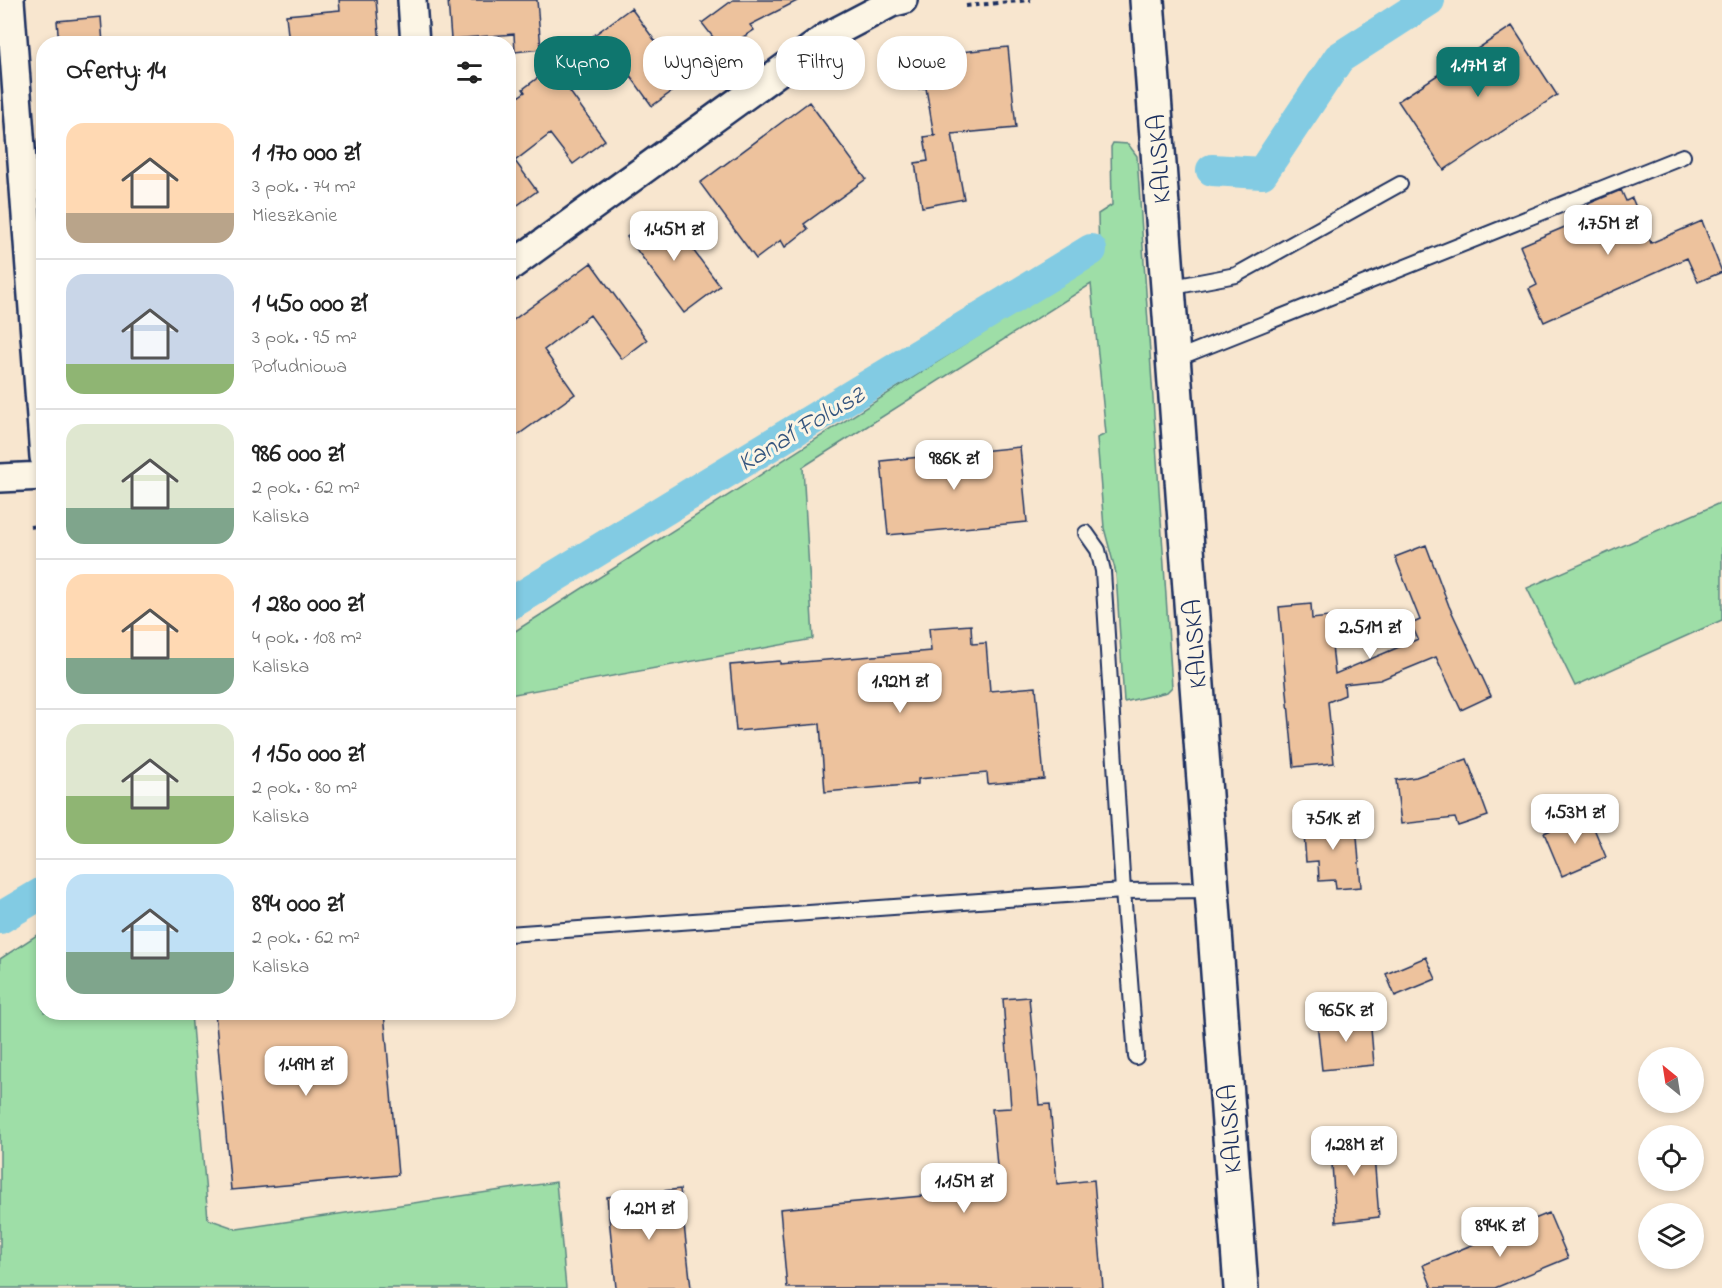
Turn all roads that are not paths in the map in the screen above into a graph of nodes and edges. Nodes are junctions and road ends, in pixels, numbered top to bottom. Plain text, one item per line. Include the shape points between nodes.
1 (10, 0) edge
2 (412, 0) edge
3 (903, 0) edge
4 (1147, 0) edge
5 (414, 36) edge
6 (1683, 156) dead end
7 (1400, 184) dead end
8 (516, 262) edge
9 (1167, 288) junction
10 (36, 349) edge
11 (1173, 360) junction
12 (36, 476) edge
13 (0, 478) edge
14 (1086, 533) dead end
15 (1212, 890) junction
16 (1123, 891) junction
17 (516, 933) edge
18 (1136, 1057) dead end
19 (1241, 1288) edge

1 - 10 street
2 - 5 street
3 - 8 street via 828,36
4 - 9 main road, KALISKA
6 - 11 lane
7 - 9 lane via 1236,275
9 - 11 main road, KALISKA
11 - 15 main road, KALISKA
12 - 13 street
14 - 16 lane via 1098,550 1103,571
15 - 16 lane
15 - 19 main road, KALISKA
16 - 17 lane
16 - 18 lane

